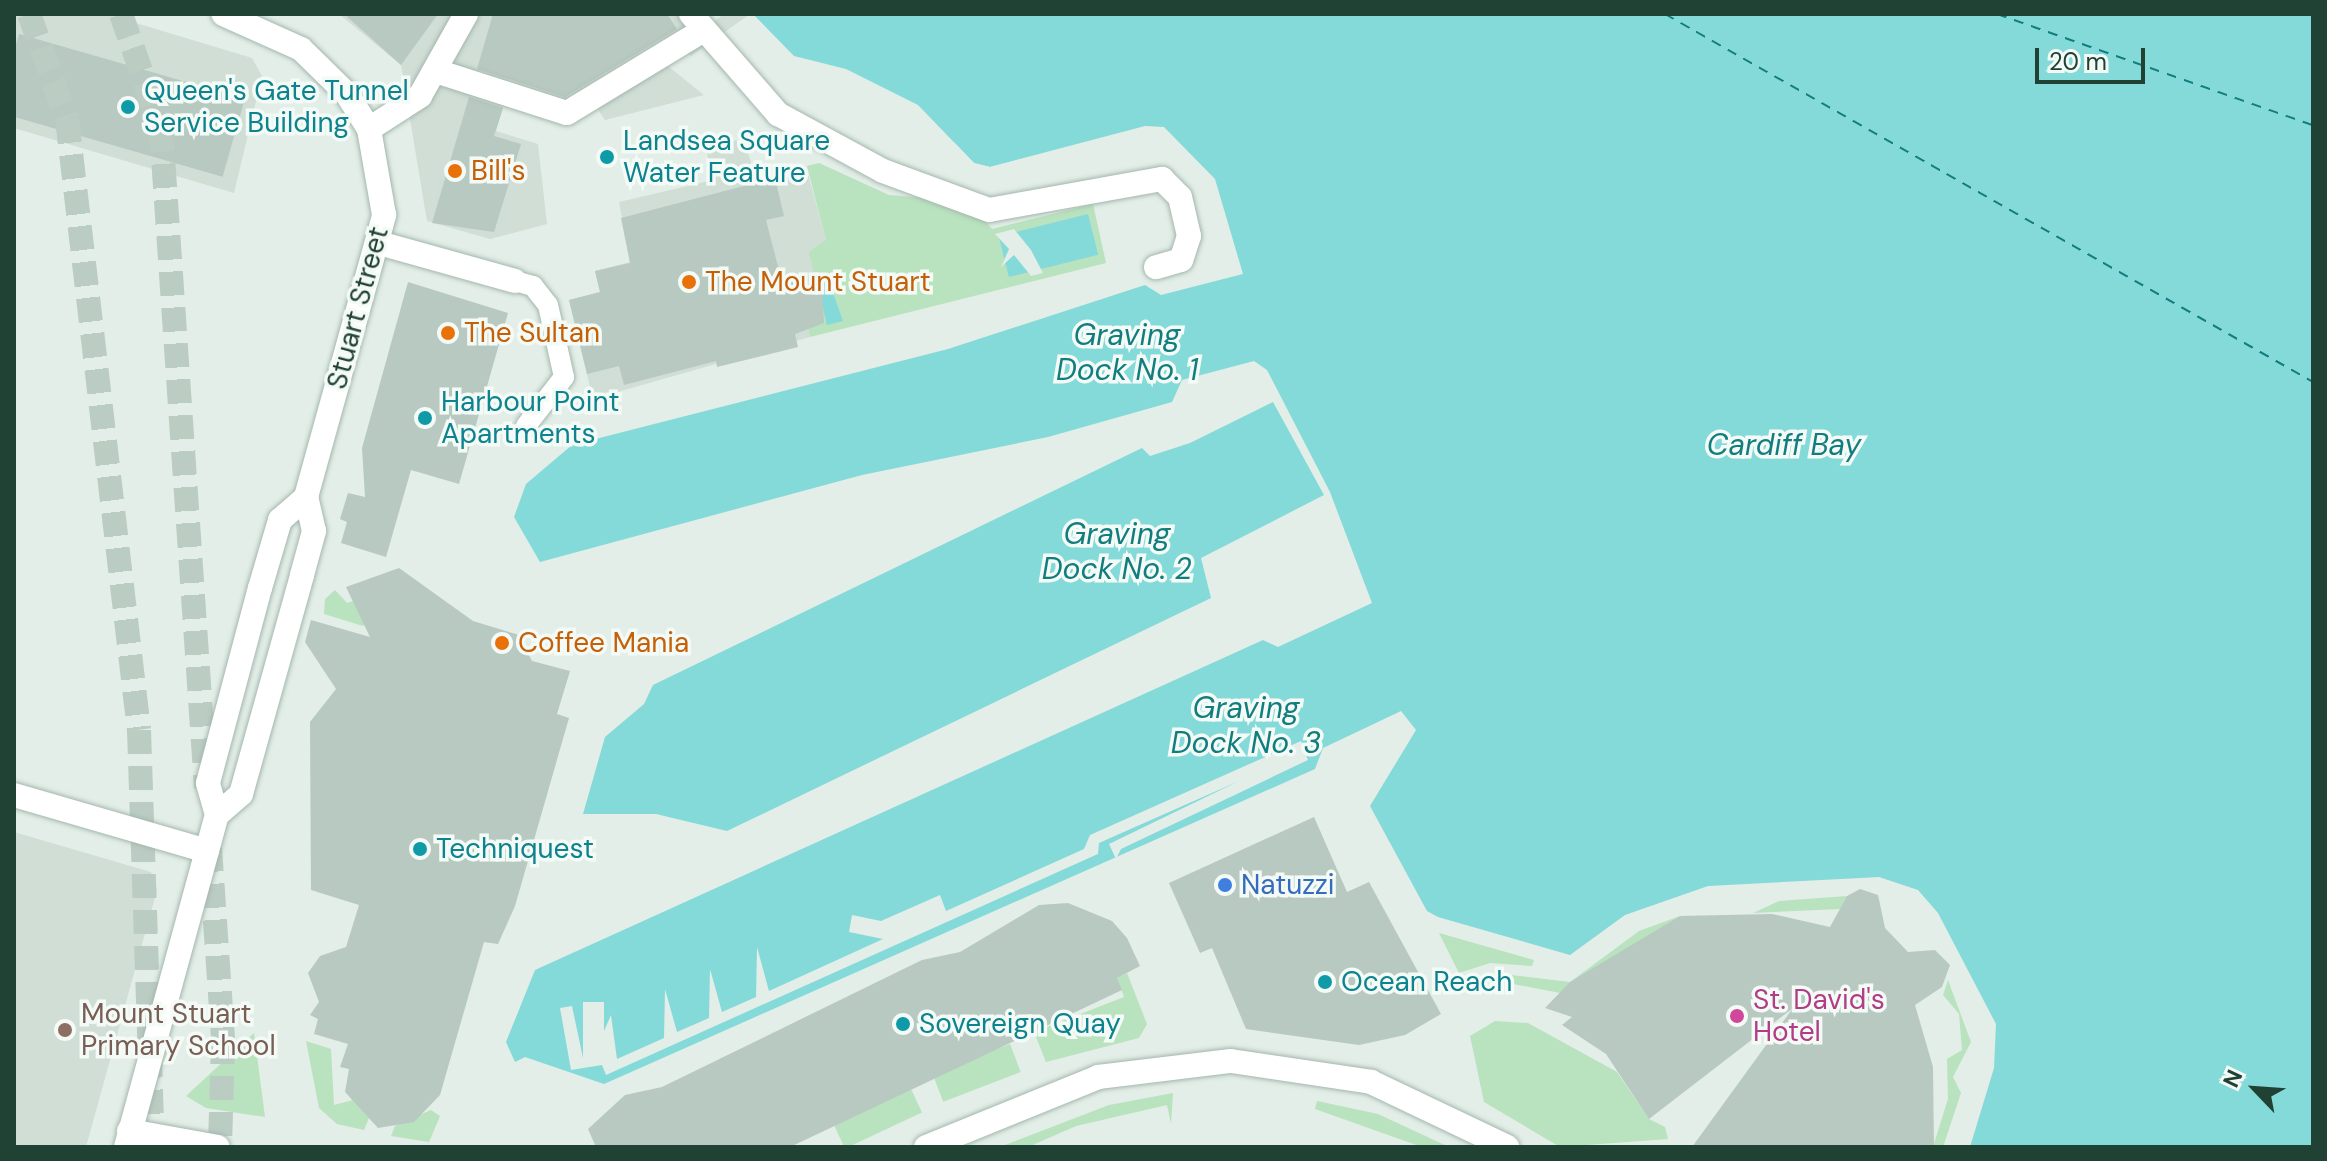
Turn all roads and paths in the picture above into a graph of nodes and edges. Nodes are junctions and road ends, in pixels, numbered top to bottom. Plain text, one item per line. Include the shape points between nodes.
1 (223, 14) edge
2 (466, 14) edge
3 (696, 23) edge
4 (439, 72) junction
5 (369, 129) junction
6 (379, 243) junction
7 (1156, 267) dead end
8 (515, 281) joint
9 (526, 426) dead end
10 (306, 497) junction
11 (14, 795) edge
12 (217, 815) junction
13 (207, 851) junction
14 (127, 1139) edge
15 (218, 1147) edge
16 (926, 1147) edge
17 (1507, 1147) edge

1 - 5 street via 309,56
2 - 4 street
3 - 4 street via 563,118
3 - 7 street via 778,114 883,171 989,210 1162,179 1180,197 1189,236 1181,260
4 - 5 street via 406,111
5 - 6 street, Stuart Street via 382,190
6 - 8 street
6 - 10 street, Stuart Street
8 - 9 lane via 533,286 548,305 564,377
10 - 12 street, Stuart Street via 314,531 241,794
10 - 12 street, Stuart Street via 280,520 264,574 208,783
11 - 13 street
12 - 13 street, Stuart Street
13 - 14 street, Stuart Street
14 - 15 street
16 - 17 street via 1098,1077 1231,1061 1371,1082

